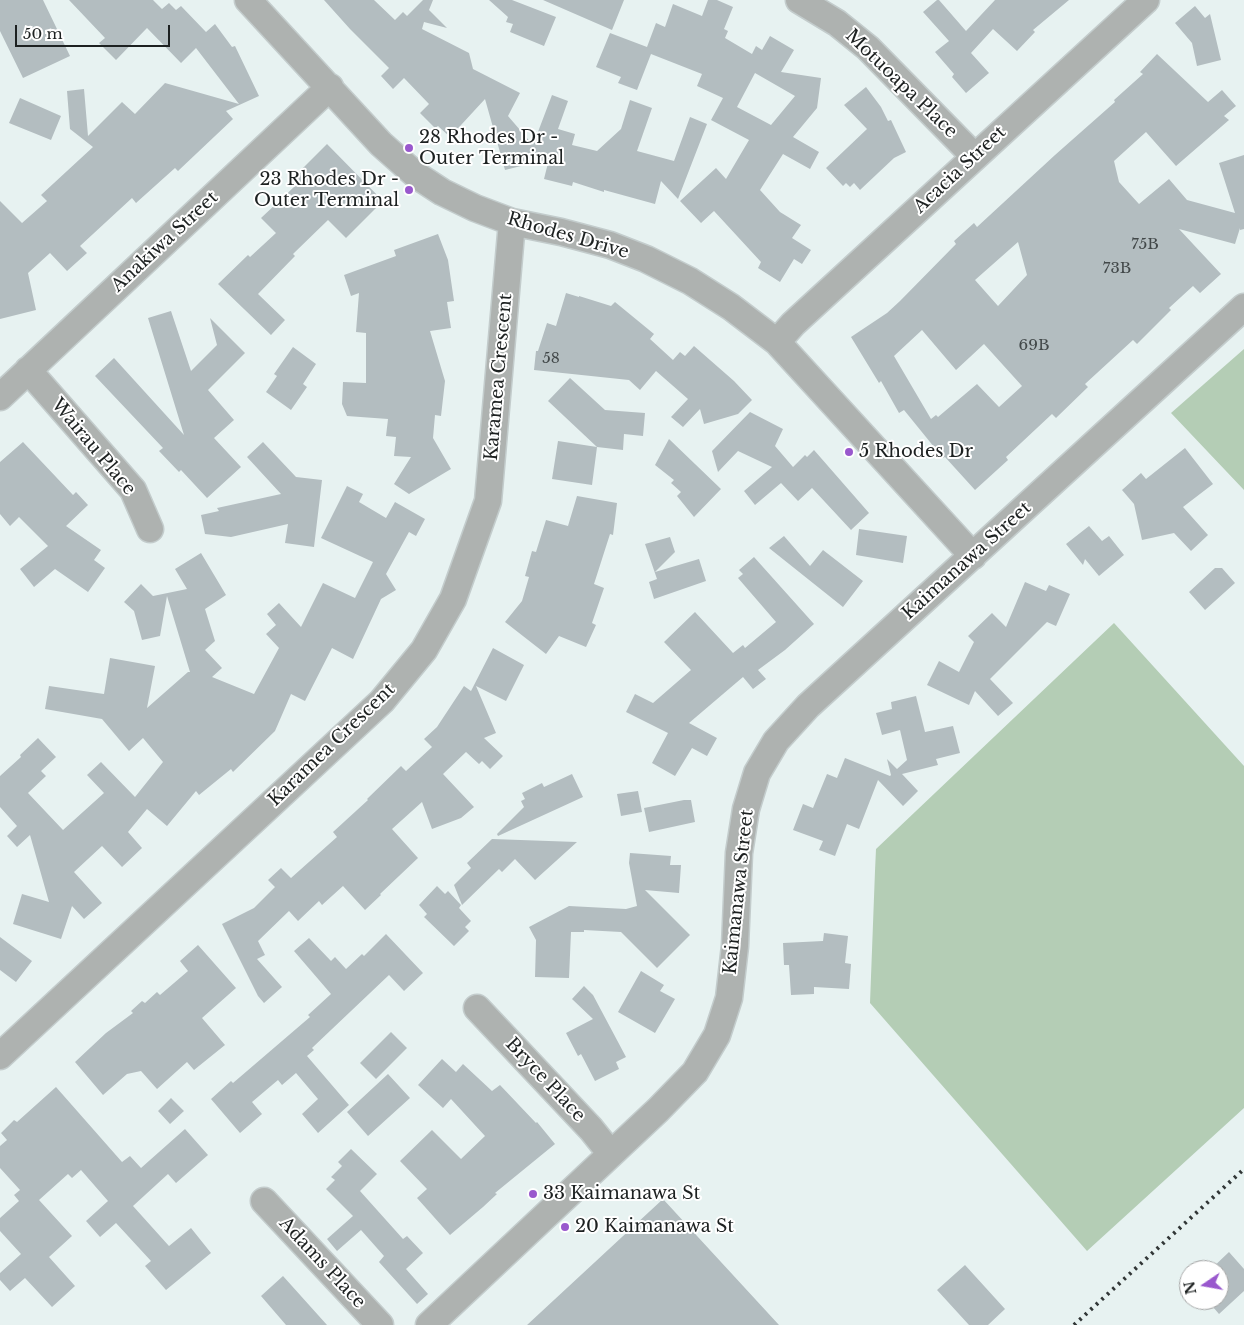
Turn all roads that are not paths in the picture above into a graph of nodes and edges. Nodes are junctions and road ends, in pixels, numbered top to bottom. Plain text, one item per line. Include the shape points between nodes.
1 (248, 0) edge
2 (799, 0) edge
3 (1146, 0) edge
4 (330, 87) junction
5 (975, 157) junction
6 (512, 222) junction
7 (1244, 307) edge
8 (777, 342) junction
9 (28, 370) junction
10 (0, 397) edge
11 (150, 529) dead end
12 (973, 556) junction
13 (477, 1008) dead end
14 (2, 1050) edge
15 (611, 1154) junction
16 (264, 1201) dead end
17 (380, 1325) edge
18 (428, 1325) edge

1 - 4 street, Rhodes Drive
2 - 5 street, Motuoapa Place via 837,23 868,48
3 - 5 street, Acacia Street
4 - 6 street, Rhodes Drive via 381,144 416,175 458,200
4 - 9 street, Anakiwa Street
5 - 8 street, Acacia Street
6 - 8 street, Rhodes Drive via 610,245 646,260 690,281
6 - 14 street, Karamea Crescent via 488,501 454,599 424,650 382,701
7 - 12 street, Kaimanawa Street
8 - 12 street, Rhodes Drive
9 - 10 street, Anakiwa Street
9 - 11 street, Wairau Place via 133,490
12 - 15 street, Kaimanawa Street via 808,706 776,740 757,773 746,808 739,854 729,998 717,1035 694,1072
13 - 15 street, Bryce Place via 592,1129
15 - 18 street, Kaimanawa Street
16 - 17 street, Adams Place

